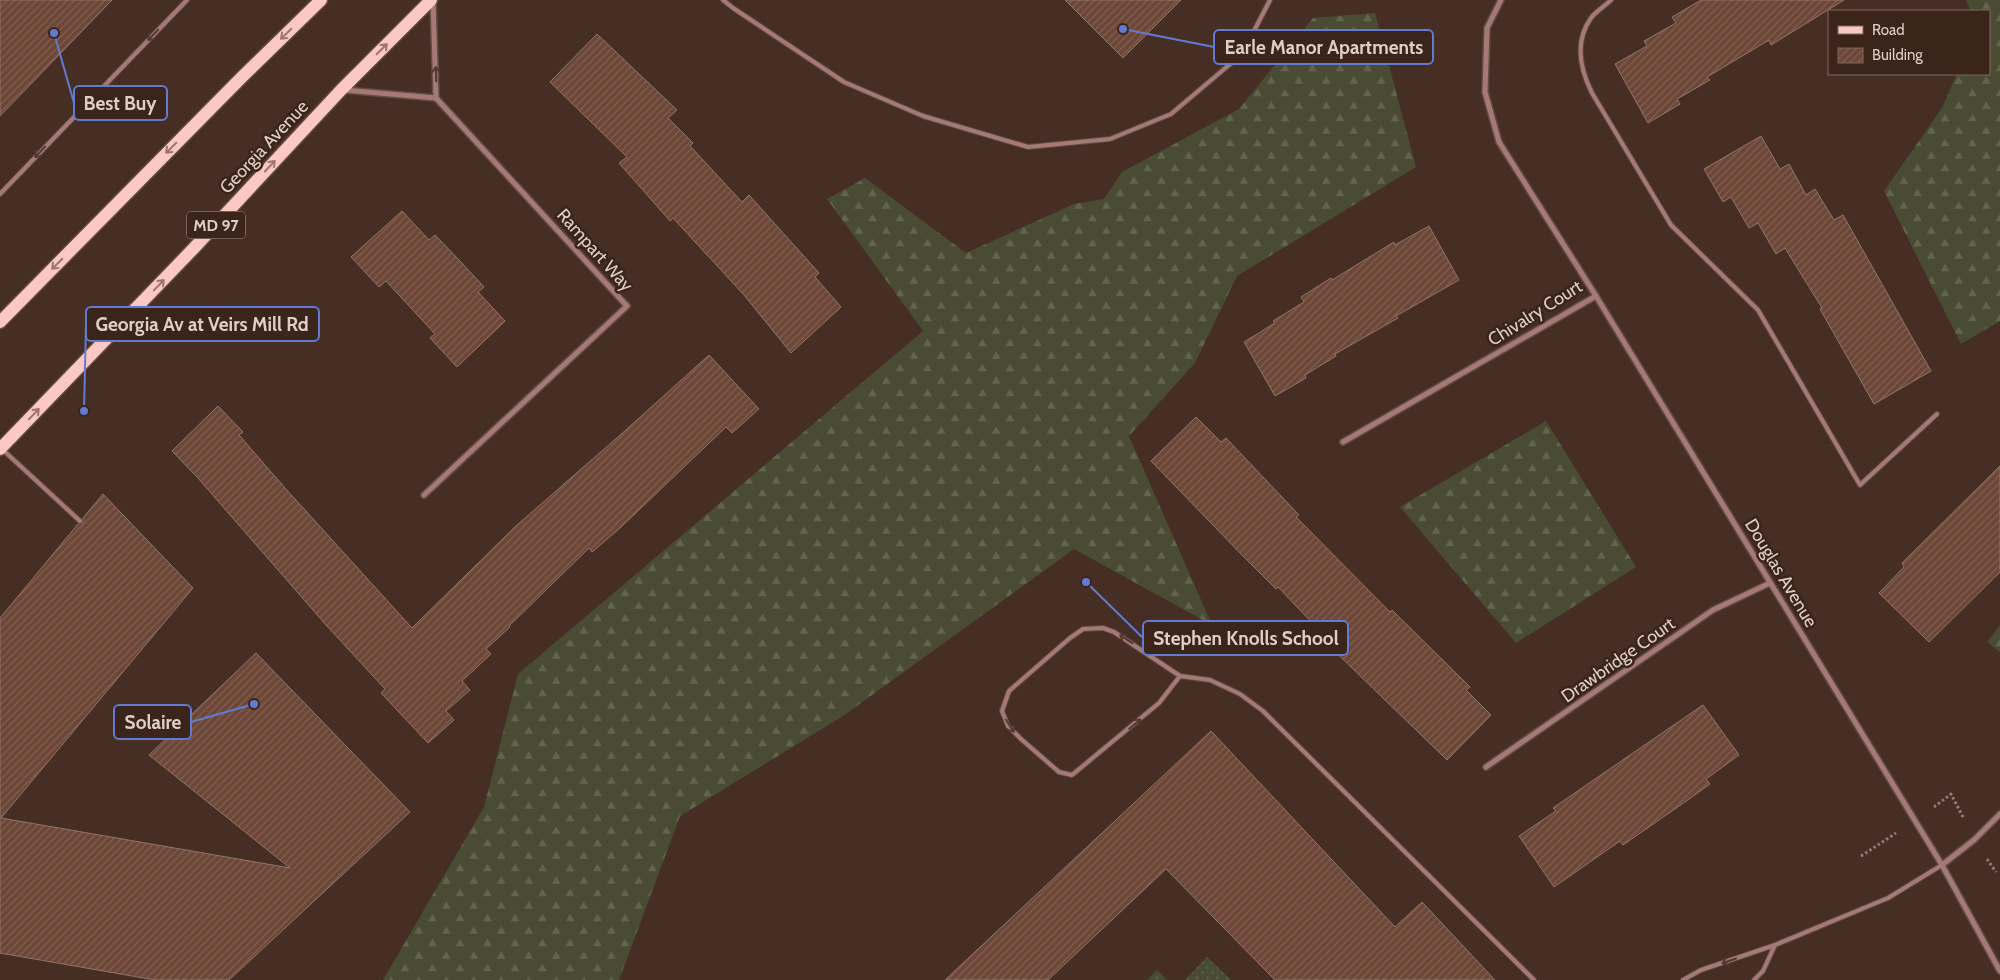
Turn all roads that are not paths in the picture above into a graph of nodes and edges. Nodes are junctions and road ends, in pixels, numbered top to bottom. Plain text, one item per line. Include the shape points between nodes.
1 (187, 0) edge
2 (321, 0) edge
3 (432, 0) edge
4 (723, 0) edge
5 (1270, 0) edge
6 (1501, 0) edge
7 (1611, 0) edge
8 (341, 90) junction
9 (436, 98) junction
10 (0, 194) edge
11 (1596, 296) junction
12 (0, 322) edge
13 (1938, 414) dead end
14 (1343, 442) dead end
15 (0, 449) edge
16 (424, 495) dead end
17 (80, 521) dead end
18 (1770, 583) junction
19 (1180, 676) junction
20 (1486, 767) dead end
21 (2000, 814) edge
22 (1942, 865) junction
23 (1776, 945) junction
24 (2000, 971) edge
25 (1534, 980) edge
26 (1684, 980) edge
27 (1754, 980) edge

1 -> 10 lane
2 -> 12 main road
8 -> 3 main road, Georgia Avenue / MD 97
9 -> 3 street
4 - 5 lane via 844,82 924,116 1028,147 1110,139 1171,114 1242,54
6 - 11 street, Chivalry Court via 1488,28 1485,92 1499,142
7 - 13 lane via 1591,18 1582,36 1583,75 1592,93 1671,225 1758,310 1860,485
8 - 9 street
15 -> 8 main road, Georgia Avenue / MD 97
9 - 16 street, Rampart Way via 627,306
11 - 14 street, Chivalry Court
11 - 18 street, Douglas Avenue
15 - 17 lane
18 - 20 street, Drawbridge Court via 1713,610
18 - 22 street, Douglas Avenue
19 -> 19 lane via 1114,632 1103,628 1083,629 1008,692 1002,711 1008,726 1021,739 1059,772 1072,775 1159,703
19 - 25 lane via 1210,680 1240,694 1263,711
21 - 22 street
22 - 23 lane via 1888,898
22 - 24 street, Douglas Avenue
23 -> 26 lane via 1701,970
23 - 27 lane via 1763,971

